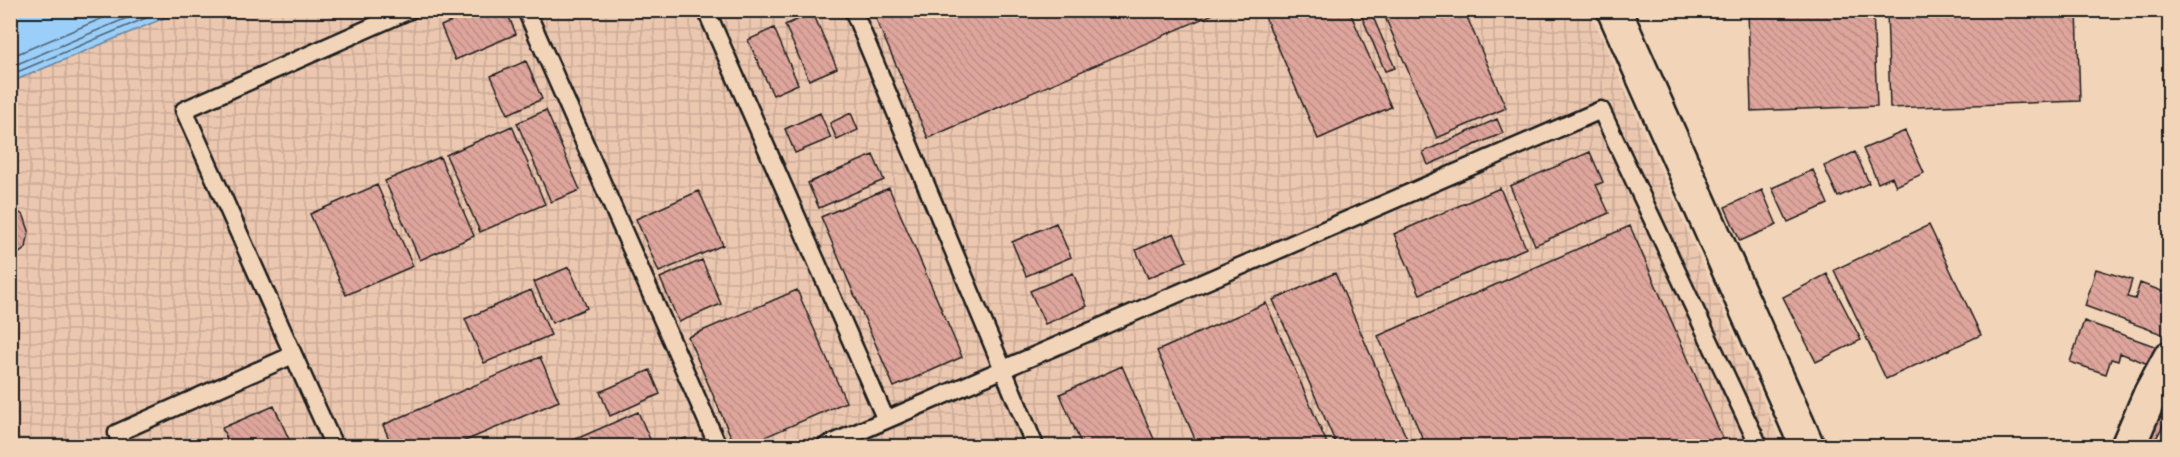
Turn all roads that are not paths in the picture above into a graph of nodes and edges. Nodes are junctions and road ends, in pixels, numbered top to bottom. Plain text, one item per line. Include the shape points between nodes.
1 (410, 10) edge
2 (526, 10) edge
3 (706, 10) edge
4 (853, 10) edge
5 (1614, 10) edge
6 (293, 355) junction
7 (2169, 358) edge
8 (1002, 370) junction
9 (886, 420) junction
10 (123, 447) edge
11 (334, 447) edge
12 (718, 447) edge
13 (826, 447) edge
14 (1035, 447) edge
15 (1759, 447) edge
16 (1807, 447) edge
17 (2128, 447) edge

1 - 6 lane via 184,110
2 - 12 lane
3 - 9 lane
4 - 8 lane
5 - 16 street
6 - 10 lane via 117,433
6 - 11 lane
7 - 17 street
8 - 9 lane
8 - 14 lane
8 - 15 lane via 1601,110
9 - 13 lane

